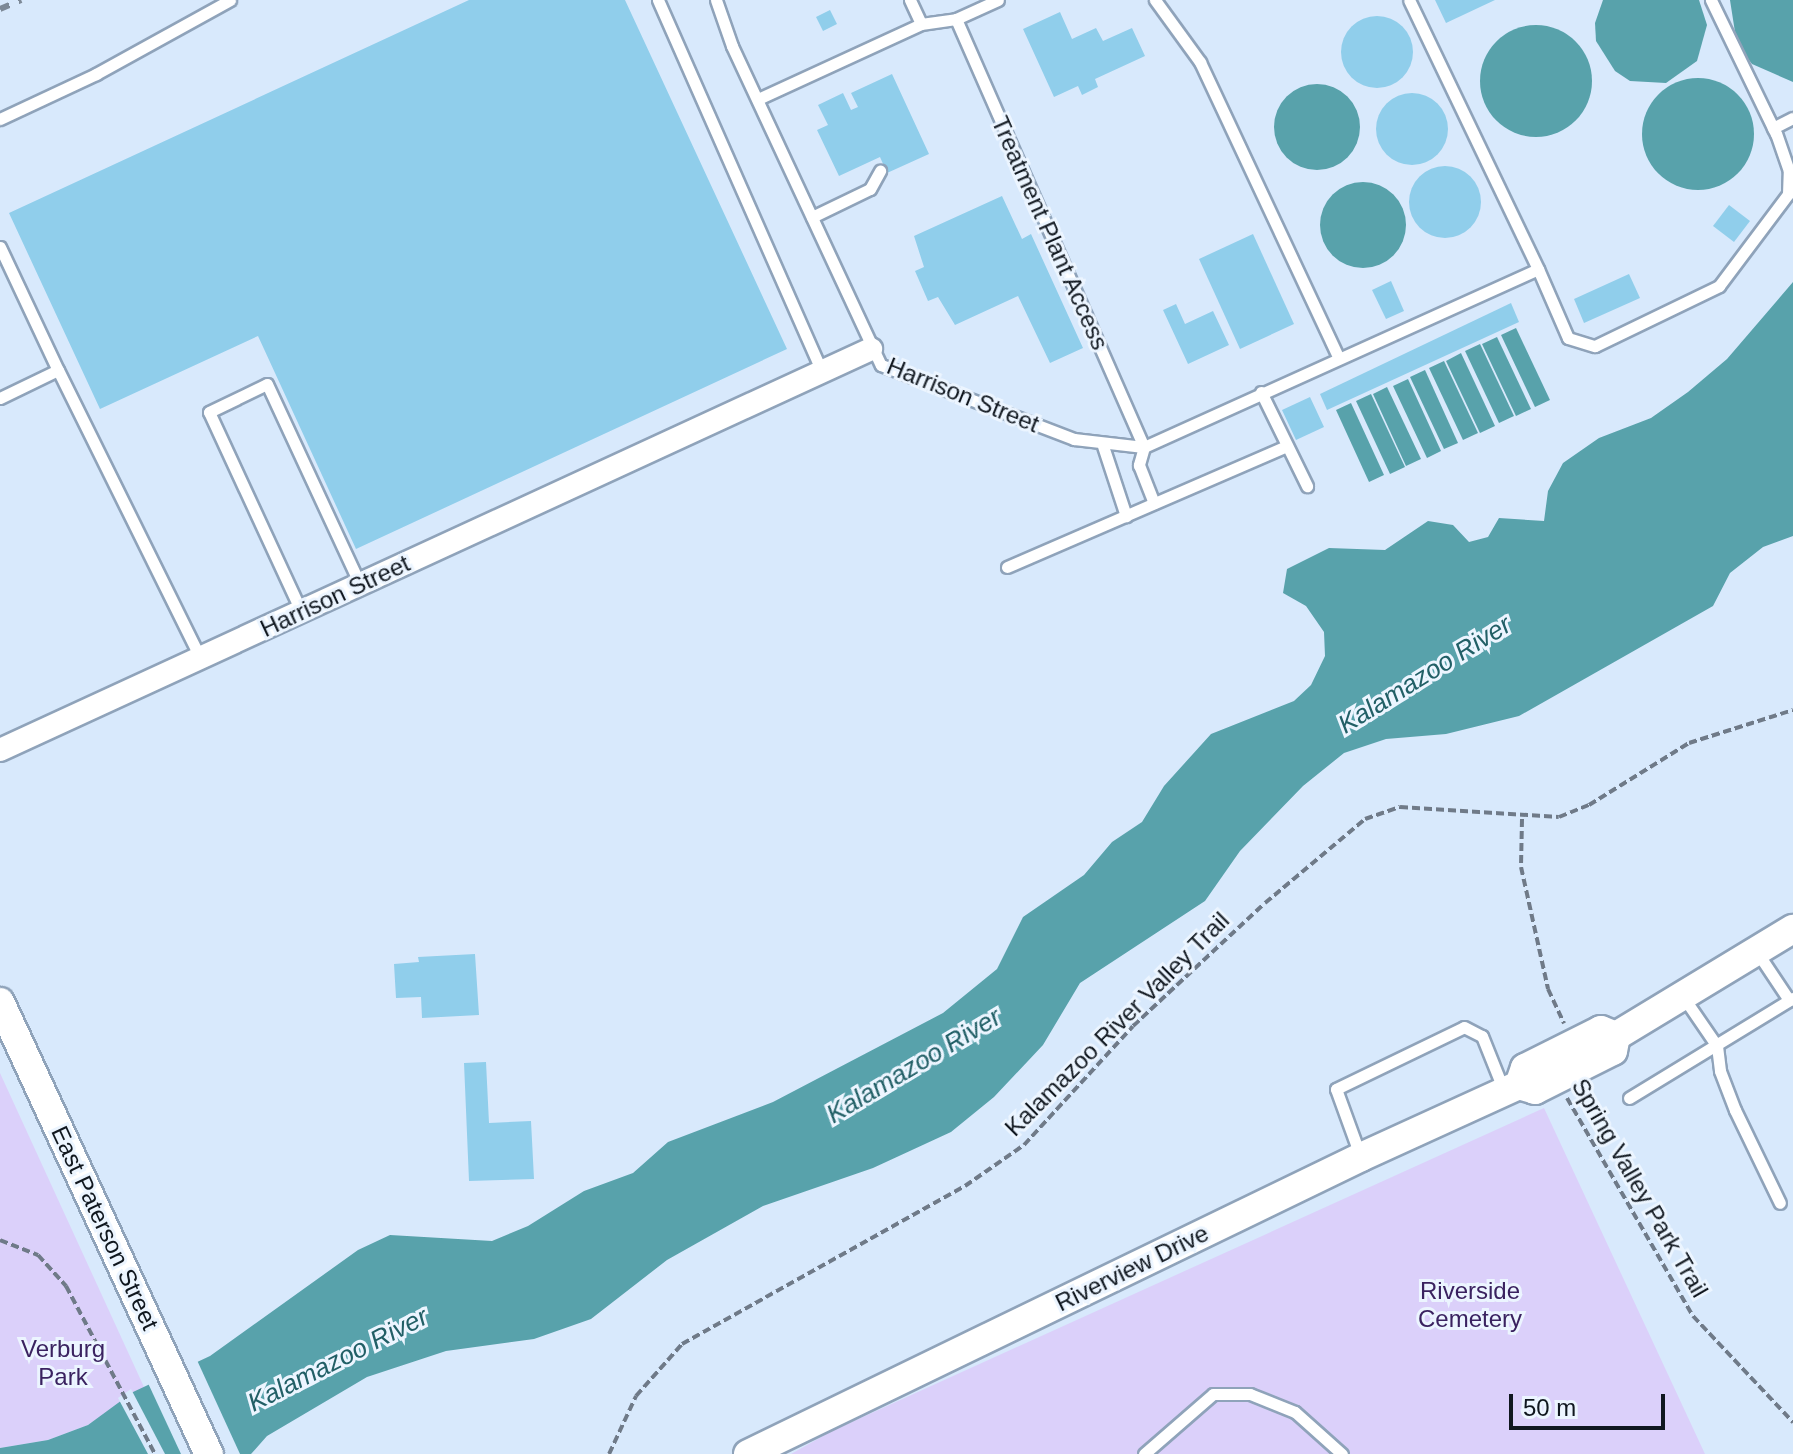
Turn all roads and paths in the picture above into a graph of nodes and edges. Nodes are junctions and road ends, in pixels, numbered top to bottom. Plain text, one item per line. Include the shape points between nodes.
1 (230, 0) edge
2 (658, 0) edge
3 (716, 0) edge
4 (910, 0) edge
5 (998, 0) edge
6 (1155, 0) edge
7 (1409, 0) edge
8 (1711, 0) edge
9 (956, 19) junction
10 (921, 24) junction
11 (758, 99) junction
12 (1793, 118) edge
13 (0, 119) edge
14 (1773, 128) junction
15 (880, 171) dead end
16 (812, 217) junction
17 (0, 247) edge
18 (1538, 269) junction
19 (871, 349) junction
20 (1338, 356) junction
21 (58, 370) junction
22 (822, 372) junction
23 (1261, 392) junction
24 (0, 398) edge
25 (1103, 446) junction
26 (1287, 446) junction
27 (1144, 447) junction
28 (1307, 486) dead end
29 (1154, 503) junction
30 (1126, 516) junction
31 (1007, 567) dead end
32 (360, 584) junction
33 (301, 611) junction
34 (200, 657) junction
35 (1793, 710) edge
36 (0, 750) edge
37 (1522, 818) junction
38 (1793, 929) edge
39 (1757, 952) junction
40 (1684, 998) junction
41 (1791, 999) edge
42 (0, 1002) edge
43 (1616, 1036) junction
44 (1575, 1043) junction
45 (1717, 1046) junction
46 (1557, 1079) junction
47 (1512, 1088) junction
48 (1629, 1098) dead end
49 (1361, 1157) junction
50 (1780, 1203) dead end
51 (0, 1240) edge
52 (1793, 1422) edge
53 (155, 1454) edge
54 (209, 1454) edge
55 (609, 1454) edge
56 (748, 1454) edge
57 (1144, 1454) edge
58 (1342, 1454) edge

1 - 13 lane via 96,74
2 - 22 lane
3 - 11 lane
4 - 10 lane
5 - 9 lane
6 - 20 lane via 1200,62
7 - 18 lane
8 - 14 lane
9 - 10 lane
9 - 27 lane, Treatment Plant Access
10 - 11 lane
11 - 16 lane
12 - 14 lane
14 - 18 lane via 1789,171 1788,194 1719,286 1595,346 1568,338
15 - 16 lane via 870,189
16 - 19 lane
17 - 21 lane
18 - 20 lane, Harrison Street
19 - 22 street, Harrison Street
19 - 25 lane, Harrison Street via 881,365
20 - 23 lane, Harrison Street
21 - 24 lane
21 - 34 lane
22 - 32 street, Harrison Street
23 - 26 lane
23 - 27 lane, Harrison Street
25 - 27 lane, Harrison Street
25 - 30 lane
26 - 28 lane
26 - 29 lane
27 - 29 lane, Treatment Plant Access via 1139,465
29 - 30 lane
30 - 31 lane
32 - 33 street, Harrison Street
32 - 33 lane via 267,384 209,412
33 - 34 street, Harrison Street
34 - 36 street, Harrison Street
35 - 37 path, Kalamazoo River Valley Trail via 1689,743 1577,811
37 - 44 path, Spring Valley Park Trail via 1521,867 1548,989
37 - 55 path, Kalamazoo River Valley Trail via 1400,807 1348,830 1133,1026 1024,1145 965,1186 682,1344 636,1396
38 - 39 street, Riverview Drive
39 - 40 street, Riverview Drive
39 - 41 lane
40 - 43 street, Riverview Drive
40 - 45 lane
41 - 45 lane
42 - 54 street, East Paterson Street
43 - 44 street, Riverview Drive via 1601,1030
43 - 46 street, Riverview Drive via 1613,1051
44 - 47 street, Riverview Drive via 1525,1068
45 - 48 lane
45 - 50 lane via 1735,1110
46 - 47 street, Riverview Drive via 1535,1090
46 - 52 path, Spring Valley Park Trail via 1693,1316
47 - 49 street, Riverview Drive
47 - 49 lane via 1477,1030 1464,1027 1450,1033 1336,1089
49 - 56 street, Riverview Drive
51 - 53 path via 21,1245 54,1270
57 - 58 lane via 1213,1394 1250,1394 1295,1412

